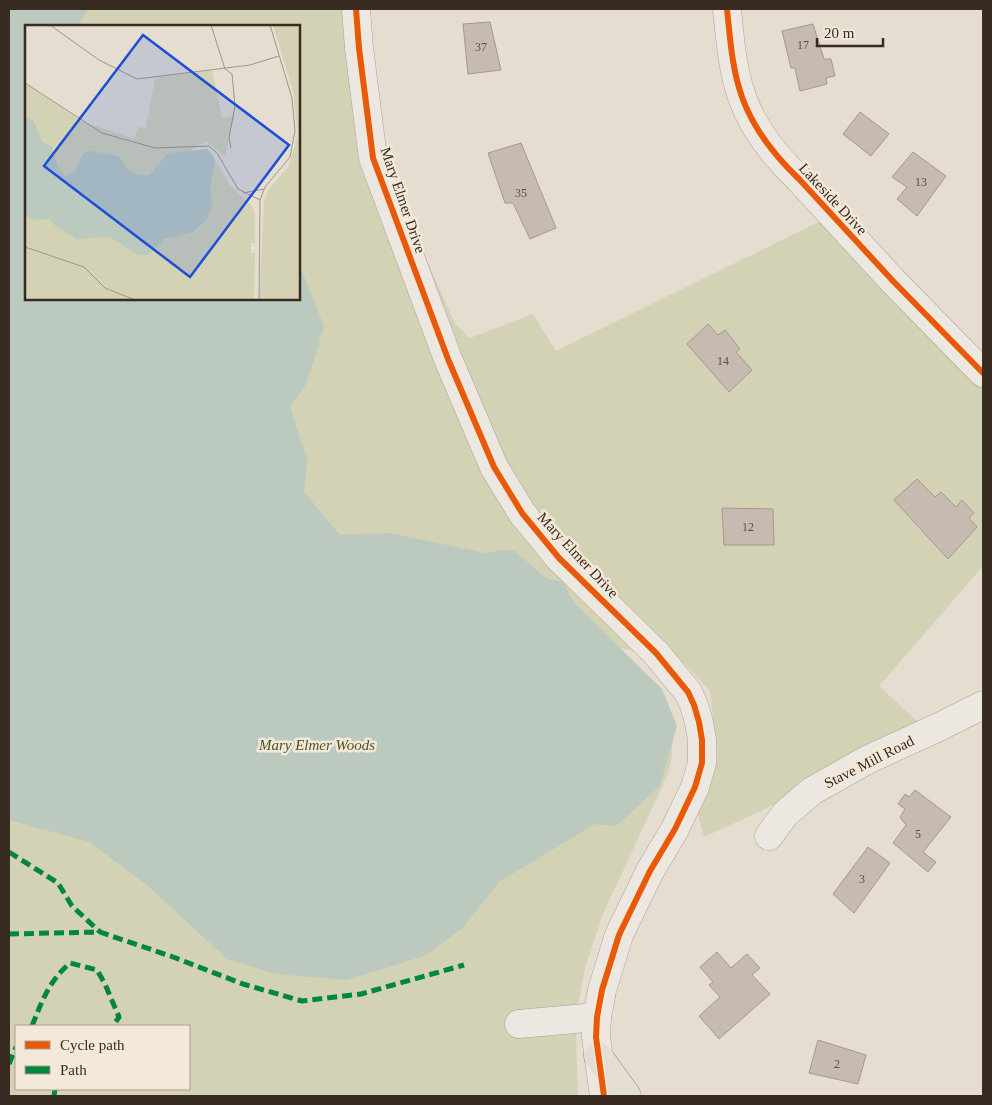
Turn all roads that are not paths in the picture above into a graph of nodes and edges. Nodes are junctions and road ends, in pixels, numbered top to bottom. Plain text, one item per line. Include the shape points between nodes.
1 (356, 9) edge
2 (727, 9) edge
3 (983, 373) edge
4 (983, 705) edge
5 (769, 836) dead end
6 (597, 1017) junction
7 (519, 1024) dead end
8 (598, 1056) junction
9 (604, 1096) edge
10 (627, 1096) edge

1 - 6 street, Mary Elmer Drive via 373,158 448,359 494,467 522,513 560,558 656,653 688,692 699,722 702,763 695,786 619,935
2 - 3 street, Lakeside Drive via 741,96 759,131 782,163
4 - 5 street, Stave Mill Road via 867,760 812,791 785,814
6 - 7 street
6 - 8 street, Mary Elmer Drive
8 - 9 street, Mary Elmer Drive
8 - 10 main road

